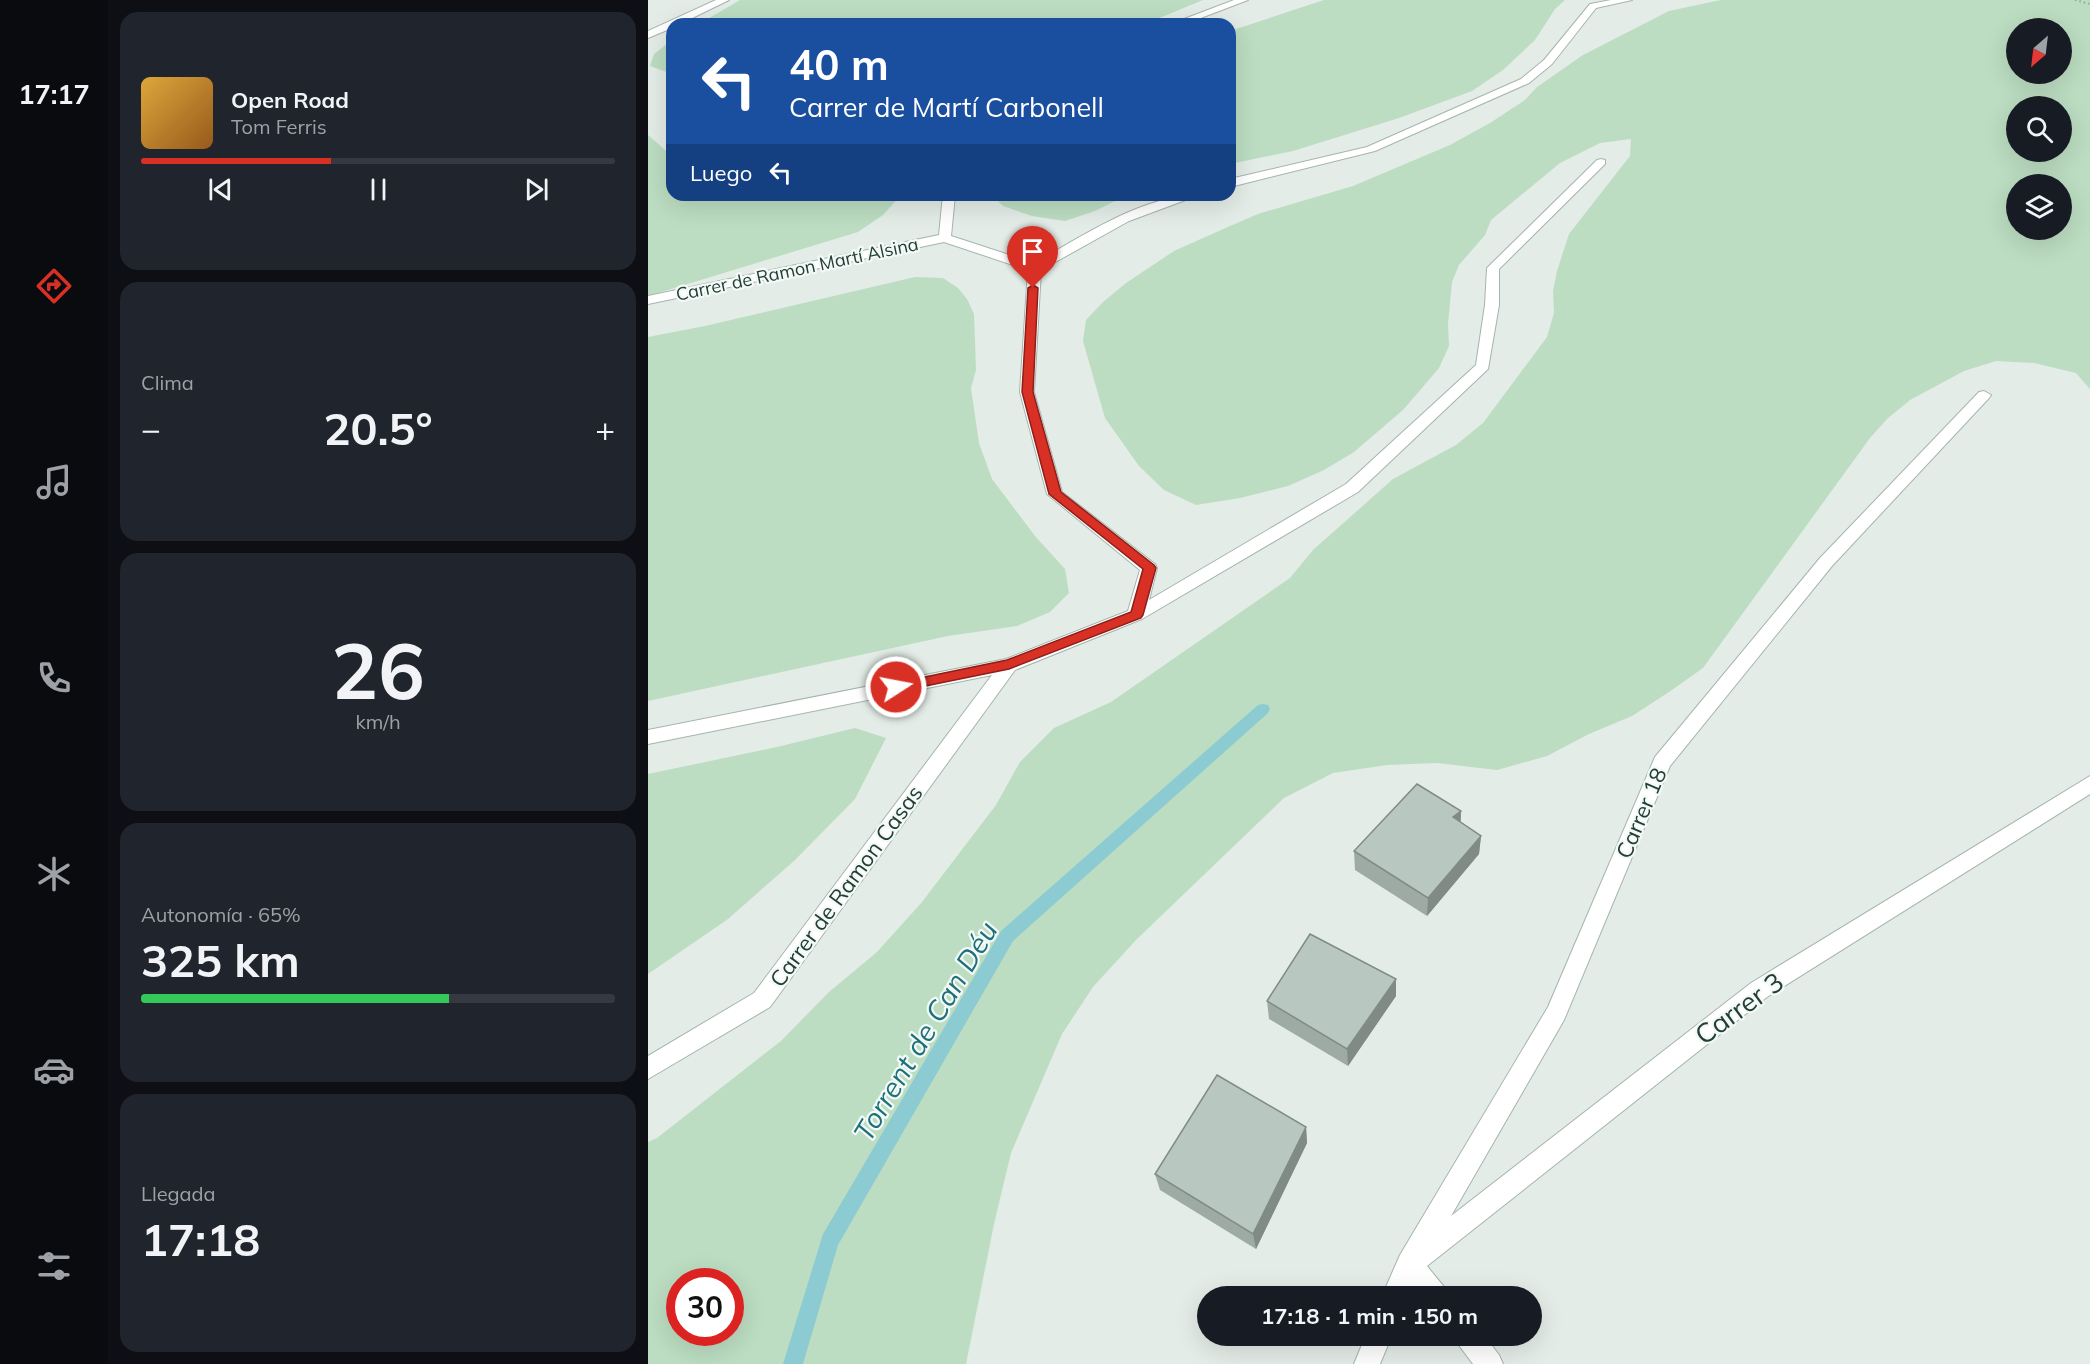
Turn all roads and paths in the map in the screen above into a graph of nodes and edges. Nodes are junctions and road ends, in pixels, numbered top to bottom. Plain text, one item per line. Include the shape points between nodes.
1 (724, 0) edge
2 (1243, 0) edge
3 (1627, 0) edge
4 (2075, 0) edge
5 (2090, 4) edge
6 (685, 18) edge
7 (1193, 18) edge
8 (666, 27) edge
9 (648, 35) edge
10 (1601, 162) dead end
11 (1236, 182) edge
12 (948, 201) edge
13 (1175, 201) edge
14 (945, 238) junction
15 (1035, 268) junction
16 (648, 300) edge
17 (1984, 395) dead end
18 (1136, 615) junction
19 (1009, 664) junction
20 (648, 737) edge
21 (2090, 784) edge
22 (648, 1068) edge
23 (1409, 1264) junction
24 (1399, 1286) edge
25 (1427, 1286) edge
26 (1374, 1346) edge
27 (1476, 1346) edge
28 (1367, 1364) edge
29 (1490, 1364) edge

1 - 6 street
2 - 7 street
3 - 11 street via 1593,6 1548,62 1526,81 1371,149
4 - 5 path
8 - 9 street
10 - 18 street via 1493,268 1483,366 1352,488
12 - 14 street
13 - 15 street via 1125,218
14 - 15 street
14 - 16 street, Carrer de Ramon Martí Alsina
15 - 18 street via 1027,392 1055,494 1149,568
17 - 23 street, Carrer 18 via 1826,562 1662,762 1556,1013
18 - 19 street
19 - 20 street
19 - 22 street, Carrer de Ramon Casas via 762,1000
21 - 23 street, Carrer 3 via 1759,990
23 - 24 street, Carrer 18
23 - 25 street
26 - 28 street
27 - 29 street

